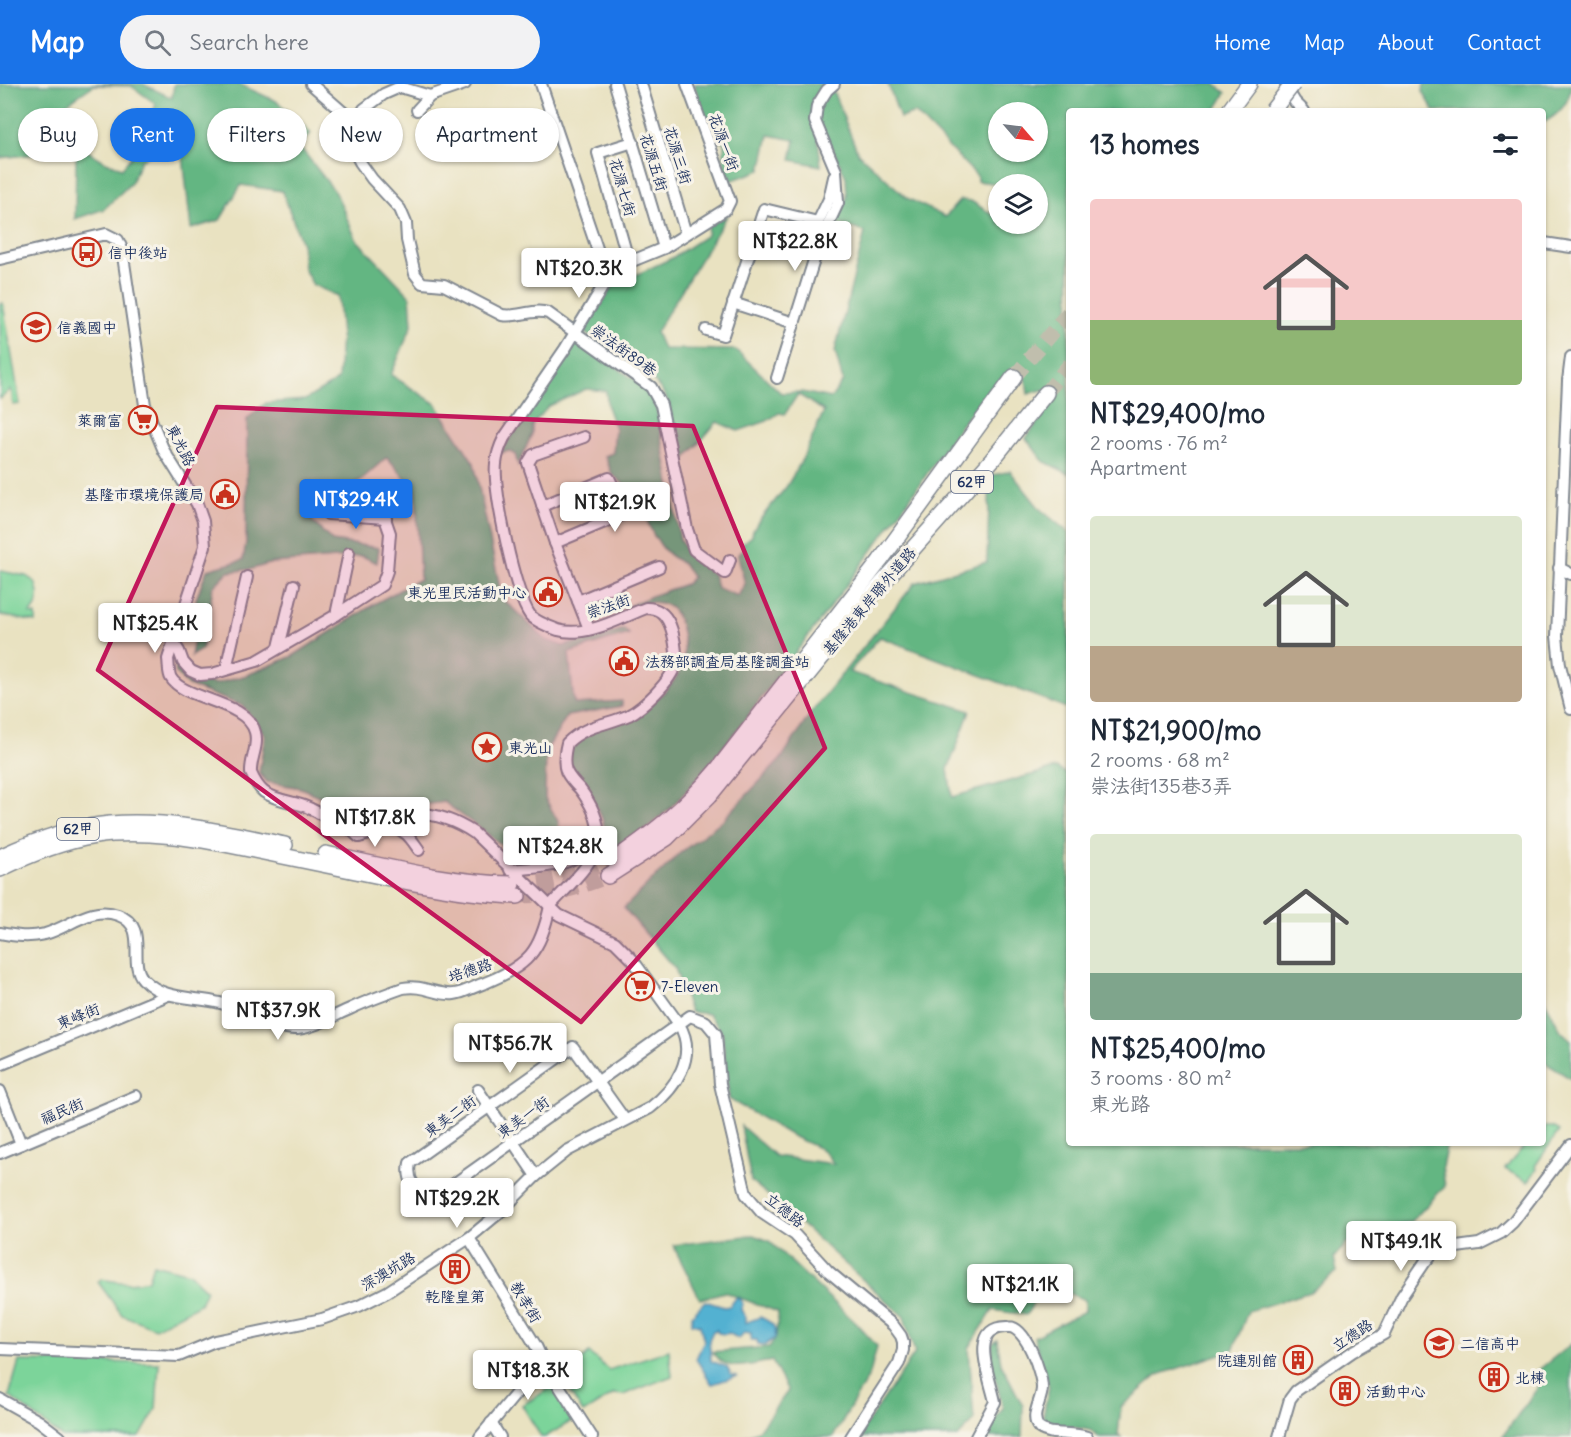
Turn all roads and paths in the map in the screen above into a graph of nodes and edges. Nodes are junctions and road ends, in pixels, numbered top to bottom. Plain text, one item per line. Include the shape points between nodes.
1 (311, 84) edge
2 (465, 84) edge
3 (542, 84) edge
4 (615, 84) edge
5 (641, 84) edge
6 (687, 84) edge
7 (834, 84) edge
8 (1249, 84) edge
9 (1285, 84) edge
10 (1293, 84) edge
11 (430, 96) junction
12 (338, 108) edge
13 (366, 108) edge
14 (419, 108) edge
15 (1230, 108) edge
16 (1274, 108) edge
17 (1301, 108) edge
18 (633, 142) junction
19 (360, 162) edge
20 (836, 171) junction
21 (686, 234) junction
22 (1546, 243) edge
23 (1571, 247) edge
24 (664, 248) junction
25 (0, 259) edge
26 (629, 263) junction
27 (605, 272) junction
28 (734, 303) junction
29 (794, 323) junction
30 (706, 330) dead end
31 (575, 333) junction
32 (1571, 357) edge
33 (1014, 377) tunnel mouth
34 (777, 378) dead end
35 (1570, 378) edge
36 (1046, 393) tunnel mouth
37 (584, 437) dead end
38 (944, 473) junction
39 (964, 491) junction
40 (378, 498) dead end
41 (542, 506) junction
42 (328, 514) dead end
43 (386, 518) junction
44 (555, 543) junction
45 (349, 554) dead end
46 (730, 560) dead end
47 (659, 567) dead end
48 (1559, 568) junction
49 (1571, 574) edge
50 (247, 577) dead end
51 (294, 585) dead end
52 (578, 601) junction
53 (336, 615) junction
54 (589, 629) junction
55 (173, 642) junction
56 (279, 647) junction
57 (226, 669) junction
58 (789, 688) junction
59 (1571, 709) edge
60 (349, 828) junction
61 (663, 834) junction
62 (581, 844) dead end
63 (35, 848) junction
64 (420, 850) dead end
65 (0, 857) edge
66 (616, 858) tunnel mouth
67 (0, 869) edge
68 (608, 876) tunnel mouth
69 (513, 883) junction
70 (550, 906) junction
71 (0, 933) edge
72 (168, 995) junction
73 (679, 1024) junction
74 (0, 1065) edge
75 (598, 1081) junction
76 (478, 1090) dead end
77 (0, 1091) edge
78 (136, 1096) dead end
79 (489, 1107) junction
80 (625, 1120) junction
81 (513, 1142) junction
82 (21, 1144) junction
83 (1571, 1145) edge
84 (0, 1153) edge
85 (536, 1176) junction
86 (415, 1188) joint
87 (469, 1238) junction
88 (0, 1348) edge
89 (543, 1361) junction
90 (0, 1399) edge
91 (491, 1423) junction
92 (46, 1432) edge
93 (60, 1437) edge
94 (480, 1437) edge
95 (500, 1437) edge
96 (592, 1437) edge
97 (851, 1437) edge
98 (976, 1437) edge
99 (1086, 1437) edge
100 (1279, 1437) edge

1 - 12 street
2 - 11 street
3 - 27 street
4 - 18 street, 花源五街
5 - 21 street, 花源三街
6 - 21 street, 花源一街 via 730,201 726,209
7 - 20 street via 817,106 815,121
8 - 15 highway
9 - 17 street
10 - 16 highway, bridge
11 - 13 street via 400,87
11 - 14 street
18 - 24 street, 花源五街
18 - 26 street, 花源七街 via 598,153
19 - 31 street via 400,209 415,274 422,283 444,285 502,315 548,313
20 - 28 street via 829,200 818,222 764,209
20 - 29 street via 838,203 819,244
21 - 24 street
22 - 23 street
24 - 26 street
25 - 55 street, 東光路 via 106,234 118,240 145,405 164,451 197,504 206,533
26 - 27 street
27 - 31 street, 崇法街 via 605,283
28 - 29 street
28 - 30 street via 723,335
29 - 34 street
31 - 46 street, 崇法街89巷 via 651,387 661,405 694,550 725,573
31 - 54 street, 崇法街 via 504,438 495,466 504,530 521,597 531,616 559,630
32 - 35 street
33 - 38 highway, 基隆港東岸聯外道路 / 62甲
35 - 48 street
36 - 39 highway, 基隆港東岸聯外道路 / 62甲
37 - 41 street via 533,455 528,463
38 - 39 highway
38 - 58 highway, 基隆港東岸聯外道路 / 62甲
39 - 58 highway, 基隆港東岸聯外道路 / 62甲
40 - 43 street
41 - 44 street
41 - 44 street via 609,478 626,513
42 - 43 street
43 - 53 street via 390,533 382,585
44 - 52 street
45 - 53 street
47 - 52 street
48 - 49 street
48 - 59 street via 1557,636
50 - 57 street
51 - 56 street
52 - 54 street
53 - 56 street
54 - 70 street, 崇法街 via 655,608 670,625 675,666 638,709 589,728 567,743 565,768 590,803 598,841 586,866
55 - 57 street via 191,671 200,675
55 - 60 street, 東光路 via 168,659 170,676 177,685 241,714 253,725 256,741 251,773 262,790 310,807
56 - 57 street via 257,661
58 - 61 highway, 基隆港東岸聯外道路 / 62甲 via 705,793
60 - 64 street via 359,837 393,827 405,831
60 - 69 street via 409,814 438,816 474,834
61 - 66 highway, 基隆港東岸聯外道路 / 62甲
61 - 68 highway, 基隆港東岸聯外道路 / 62甲
62 - 69 street via 579,854 571,860 543,867
63 - 65 highway, 62甲
63 - 67 highway, 62甲
63 - 69 highway, 62甲 via 125,828 450,884 490,896
69 - 70 street
70 - 72 street, 培德路 via 541,937 527,960 497,978 456,994 417,986 403,988 297,1029 283,1028 221,1003
70 - 73 street, 深澳坑路 via 559,915 615,942 632,958
71 - 72 street, 培德路 via 35,936 87,915 116,914 136,934 140,975 153,988
72 - 74 street, 東峰街
73 - 75 street, 東美一街
73 - 80 street, 深澳坑路 via 686,1048 677,1082 650,1108
73 - 97 street, 立德路 via 690,1016 698,1018 717,1034 720,1084 746,1194 752,1204 795,1235 828,1271 885,1317 901,1336 903,1350 899,1363
75 - 79 street, 東美二街 via 573,1047
75 - 80 street, 東美二街
75 - 81 street, 東美一街
76 - 79 street
77 - 82 street
78 - 82 street, 福民街
79 - 81 street
79 - 86 street, 東美二街 via 410,1163 408,1173
80 - 85 street, 深澳坑路 via 567,1151
81 - 85 street
81 - 86 street, 東美一街 via 430,1201
82 - 84 street, 福民街
83 - 100 street, 立德路 via 1501,1233 1479,1244 1432,1254 1402,1296 1384,1334 1296,1391
85 - 87 street, 深澳坑路
87 - 88 street, 深澳坑路 via 359,1306 322,1319 215,1341 179,1356
87 - 89 street, 教孝街
89 - 91 street
89 - 96 street, 教孝街
90 - 92 street
91 - 94 street
91 - 95 street
92 - 93 street
98 - 99 street via 995,1402 983,1345 989,1333 1011,1326 1022,1336 1039,1371 1042,1395 1036,1424 1054,1437

